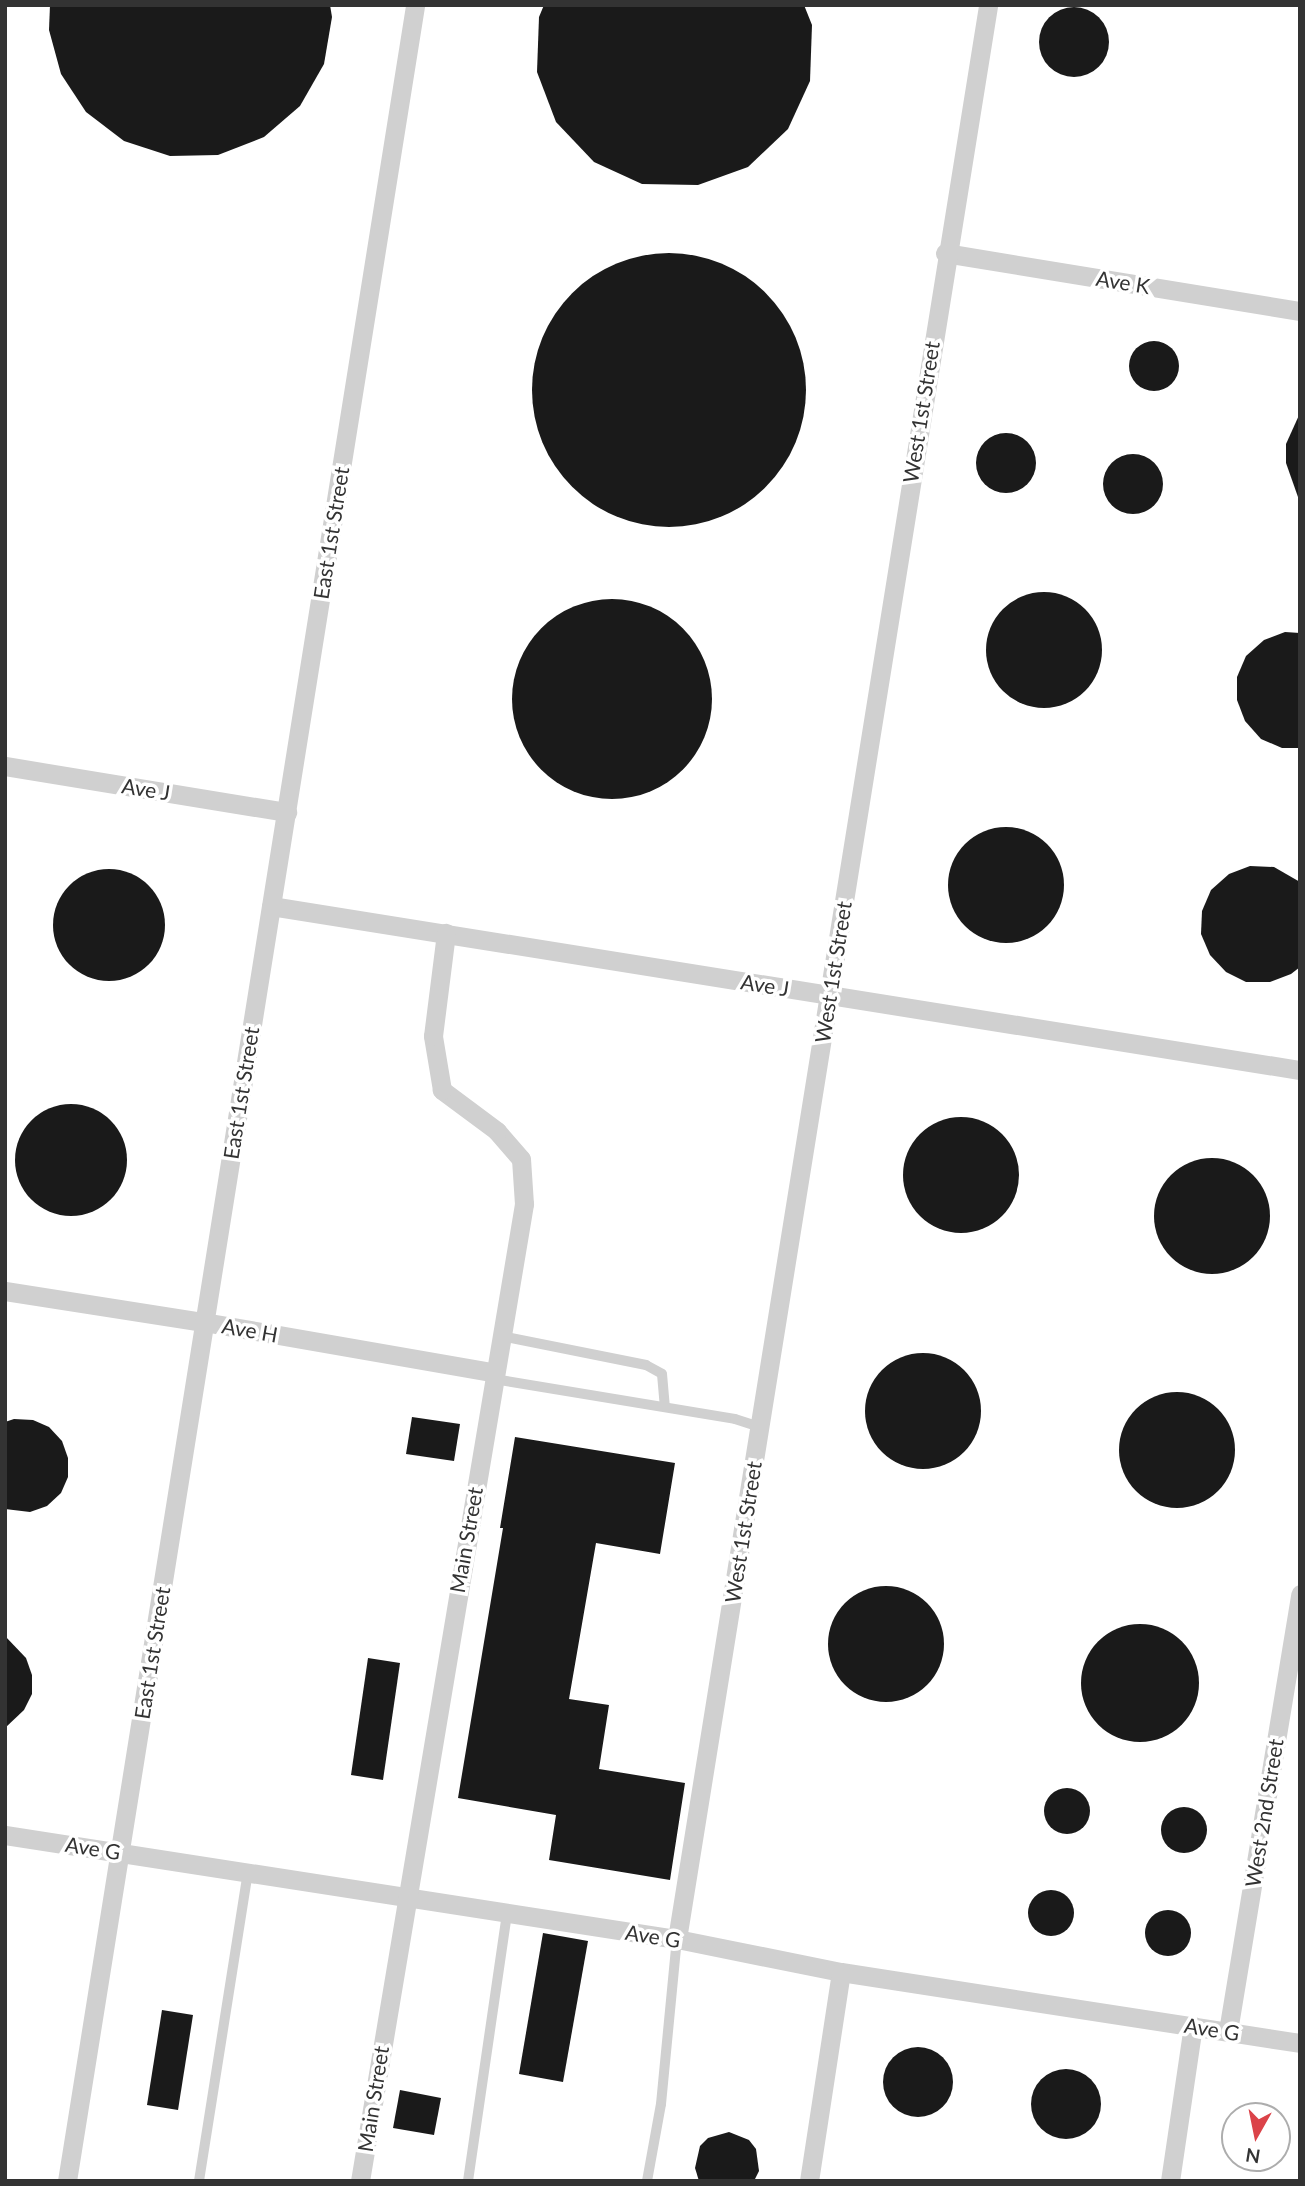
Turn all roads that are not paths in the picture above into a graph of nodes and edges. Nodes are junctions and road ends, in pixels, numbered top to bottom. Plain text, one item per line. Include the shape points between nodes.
1 (415, 5) edge
2 (988, 5) edge
3 (946, 253) junction
4 (1300, 311) edge
5 (5, 766) edge
6 (287, 812) junction
7 (271, 906) junction
8 (446, 933) junction
9 (829, 996) junction
10 (1300, 1070) edge
11 (5, 1291) edge
12 (204, 1322) junction
13 (501, 1336) junction
14 (494, 1376) junction
15 (665, 1407) junction
16 (760, 1427) junction
17 (1300, 1594) edge
18 (5, 1835) edge
19 (121, 1853) junction
20 (248, 1873) junction
21 (406, 1898) junction
22 (507, 1913) junction
23 (677, 1939) junction
24 (841, 1972) junction
25 (1193, 2026) junction
26 (1228, 2031) junction
27 (1300, 2043) edge
28 (67, 2181) edge
29 (199, 2181) edge
30 (360, 2181) edge
31 (468, 2181) edge
32 (647, 2181) edge
33 (809, 2181) edge
34 (1170, 2181) edge

1 - 6 street, East 1st Street
2 - 3 street, West 1st Street
3 - 4 street, Ave K
3 - 9 street, West 1st Street
5 - 6 street, Ave J
6 - 7 street, East 1st Street
7 - 8 street, Ave J
7 - 12 street, East 1st Street
8 - 9 street, Ave J
8 - 13 street, Main Street via 433,1036 442,1090 497,1131 522,1159 524,1204
9 - 10 street, Ave J
9 - 16 street, West 1st Street
11 - 12 street, Ave H
12 - 14 street, Ave H
12 - 19 street, East 1st Street
13 - 14 street, Main Street
13 - 15 lane via 646,1365 662,1374
14 - 15 lane
14 - 21 street, Main Street
15 - 16 lane
16 - 23 street, West 1st Street
17 - 26 street, West 2nd Street
18 - 19 street, Ave G
19 - 20 street, Ave G
19 - 28 street, East 1st Street
20 - 21 street, Ave G
20 - 29 lane
21 - 22 street, Ave G
21 - 30 street, Main Street
22 - 23 street, Ave G
22 - 31 lane
23 - 24 street, Ave G
23 - 32 lane via 661,2104
24 - 25 street, Ave G
24 - 33 street
25 - 26 street, Ave G
25 - 34 street
26 - 27 street, Ave G

